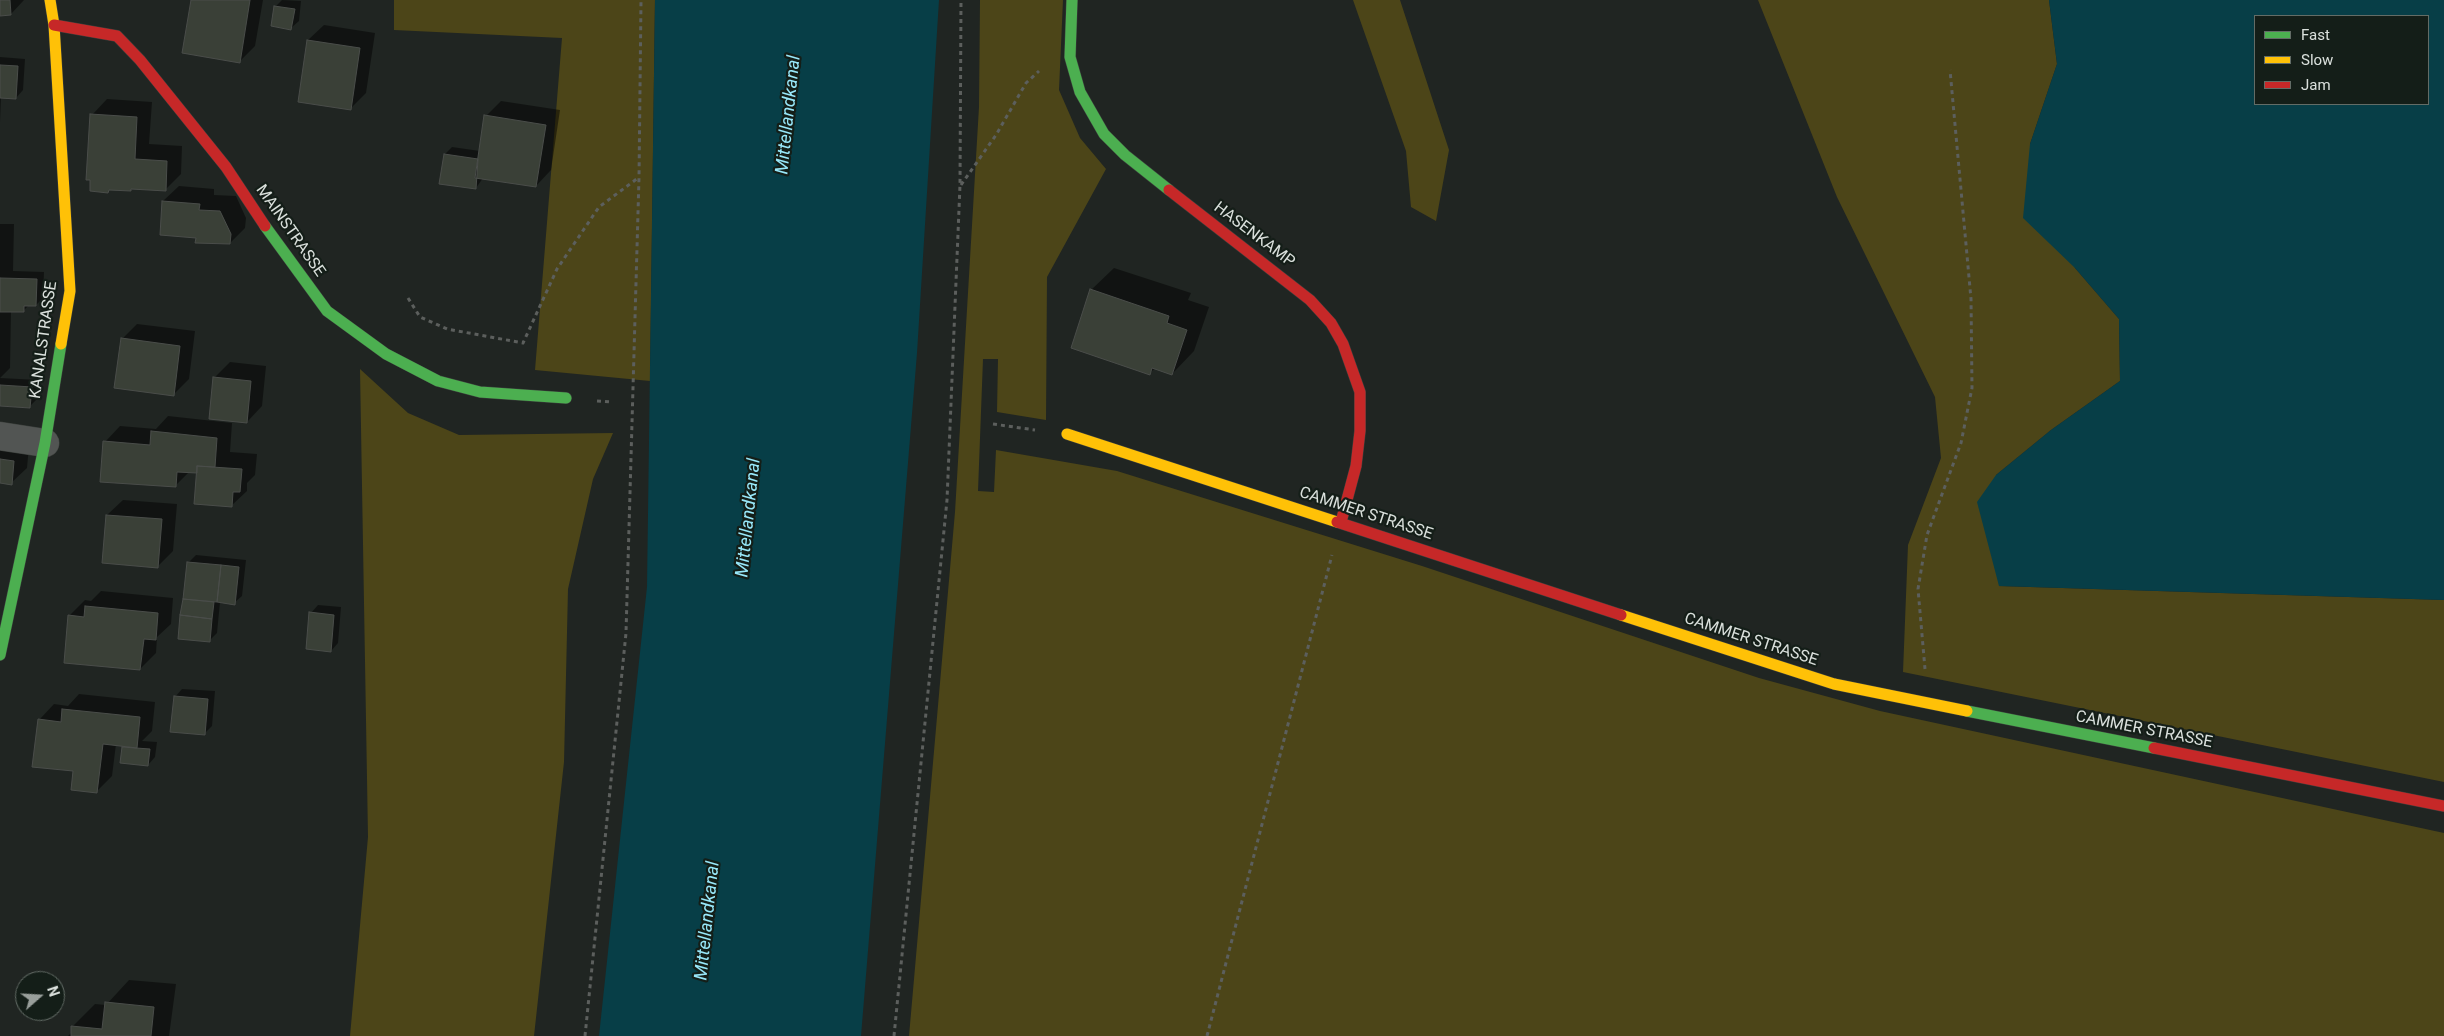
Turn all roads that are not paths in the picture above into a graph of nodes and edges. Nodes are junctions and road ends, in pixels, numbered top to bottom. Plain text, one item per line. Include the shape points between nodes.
1 (50, 0) edge
2 (1072, 0) edge
3 (54, 25) junction
4 (566, 398) dead end
5 (1067, 434) road end
6 (0, 436) edge
7 (45, 443) junction
8 (1341, 522) junction
9 (0, 655) edge
10 (2444, 806) edge

1 - 3 street
2 - 8 street, HASENKAMP via 1070,57 1080,92 1104,134 1310,300 1331,323 1343,344 1360,392 1360,431 1356,466
3 - 4 street, MAINSTRASSE via 117,36 226,166 260,220 327,311 386,354 438,381 480,392
3 - 7 street, KANALSTRASSE via 70,291
5 - 8 street, CAMMER STRASSE
6 - 7 street
7 - 9 street, KANALSTRASSE
8 - 10 street, CAMMER STRASSE via 1834,684

